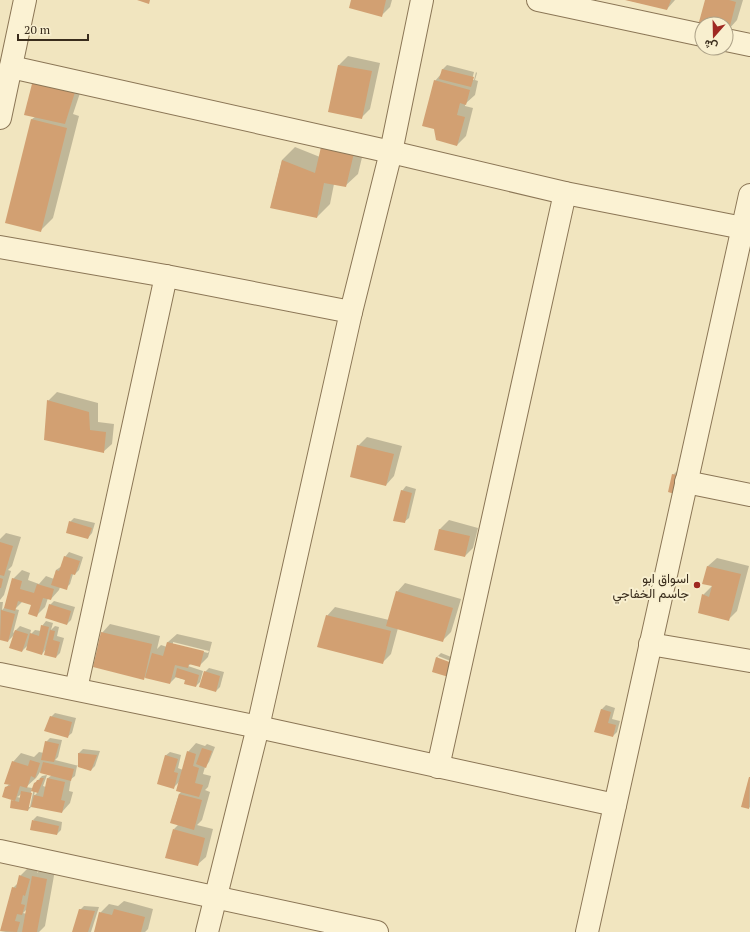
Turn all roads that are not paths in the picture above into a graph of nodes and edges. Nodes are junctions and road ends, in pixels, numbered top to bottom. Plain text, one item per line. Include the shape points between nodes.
1 (25, 0) edge
2 (422, 0) edge
3 (538, 0) edge
4 (694, 33) edge
5 (734, 42) edge
6 (750, 45) edge
7 (11, 67) junction
8 (0, 118) edge
9 (391, 152) junction
10 (565, 193) junction
11 (750, 195) edge
12 (743, 228) junction
13 (0, 247) edge
14 (166, 276) junction
15 (351, 312) junction
16 (686, 482) junction
17 (750, 495) edge
18 (650, 644) junction
19 (750, 660) edge
20 (0, 674) edge
21 (76, 689) junction
22 (258, 727) junction
23 (438, 767) junction
24 (615, 805) junction
25 (0, 851) edge
26 (215, 897) junction
27 (207, 932) edge
28 (377, 932) edge
29 (587, 932) edge

1 - 7 street
2 - 9 street
3 - 4 street
5 - 6 street
7 - 8 street
7 - 9 street
9 - 10 street
9 - 15 street
10 - 12 street
10 - 23 street
11 - 12 street
12 - 16 street
13 - 14 street
14 - 15 street
14 - 21 street
15 - 22 street
16 - 17 street
16 - 18 street
18 - 19 street
18 - 24 street
20 - 21 street
21 - 22 street
22 - 23 street
22 - 26 street
23 - 24 street
24 - 29 street
25 - 26 street
26 - 27 street
26 - 28 street

